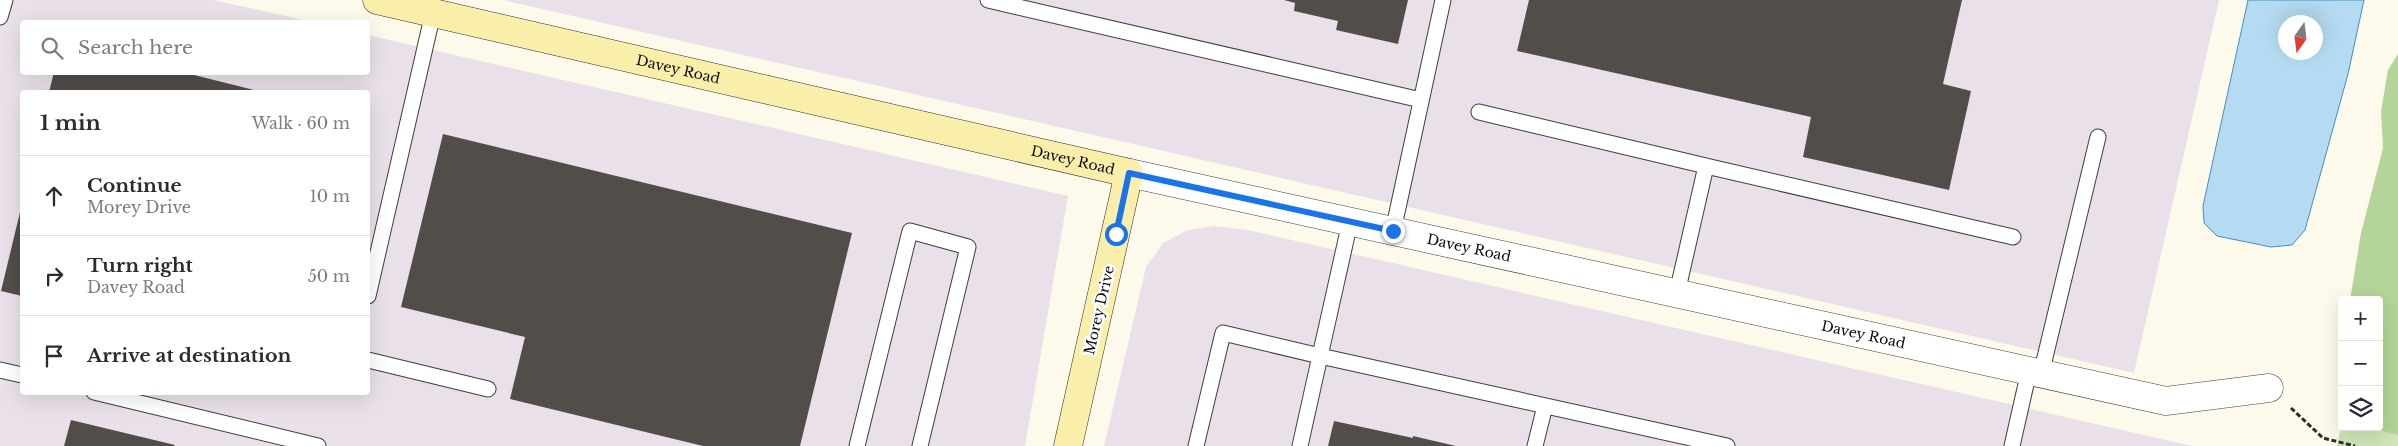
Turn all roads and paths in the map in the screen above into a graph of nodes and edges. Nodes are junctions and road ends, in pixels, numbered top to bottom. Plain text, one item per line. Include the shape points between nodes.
1 (4, 0) edge
2 (377, 0) edge
3 (988, 0) edge
4 (1444, 0) edge
5 (433, 13) junction
6 (0, 17) edge
7 (1421, 100) junction
8 (1479, 112) dead end
9 (2098, 137) dead end
10 (1706, 166) junction
11 (1129, 173) junction
12 (1350, 222) junction
13 (1393, 231) junction
14 (2013, 237) dead end
15 (370, 287) edge
16 (1677, 294) junction
17 (1320, 356) junction
18 (370, 360) edge
19 (0, 370) edge
20 (2035, 372) junction
21 (20, 375) edge
22 (2270, 388) joint
23 (488, 389) dead end
24 (106, 395) edge
25 (1545, 406) junction
26 (318, 446) edge
27 (857, 446) edge
28 (920, 446) edge
29 (1068, 446) edge
30 (1196, 446) edge
31 (1300, 446) edge
32 (1535, 446) edge
33 (1726, 446) edge
34 (2012, 446) edge
35 (2355, 446) edge

1 - 6 lane
2 - 5 street, Davey Road
3 - 7 lane
4 - 7 lane
5 - 11 street, Davey Road
5 - 15 lane
7 - 13 lane
8 - 10 lane
9 - 20 lane
10 - 14 lane
10 - 16 lane
11 - 12 street, Davey Road
11 - 29 street, Morey Drive
12 - 13 street, Davey Road
12 - 17 lane
13 - 16 street, Davey Road
16 - 20 street, Davey Road
17 - 25 lane
17 - 30 lane via 1223,333
17 - 31 lane
18 - 23 lane
19 - 21 lane
20 - 22 street, Davey Road via 2166,401
20 - 34 lane
22 - 35 path via 2323,438
24 - 26 lane
25 - 32 lane
25 - 33 lane
27 - 28 lane via 910,231 968,247

